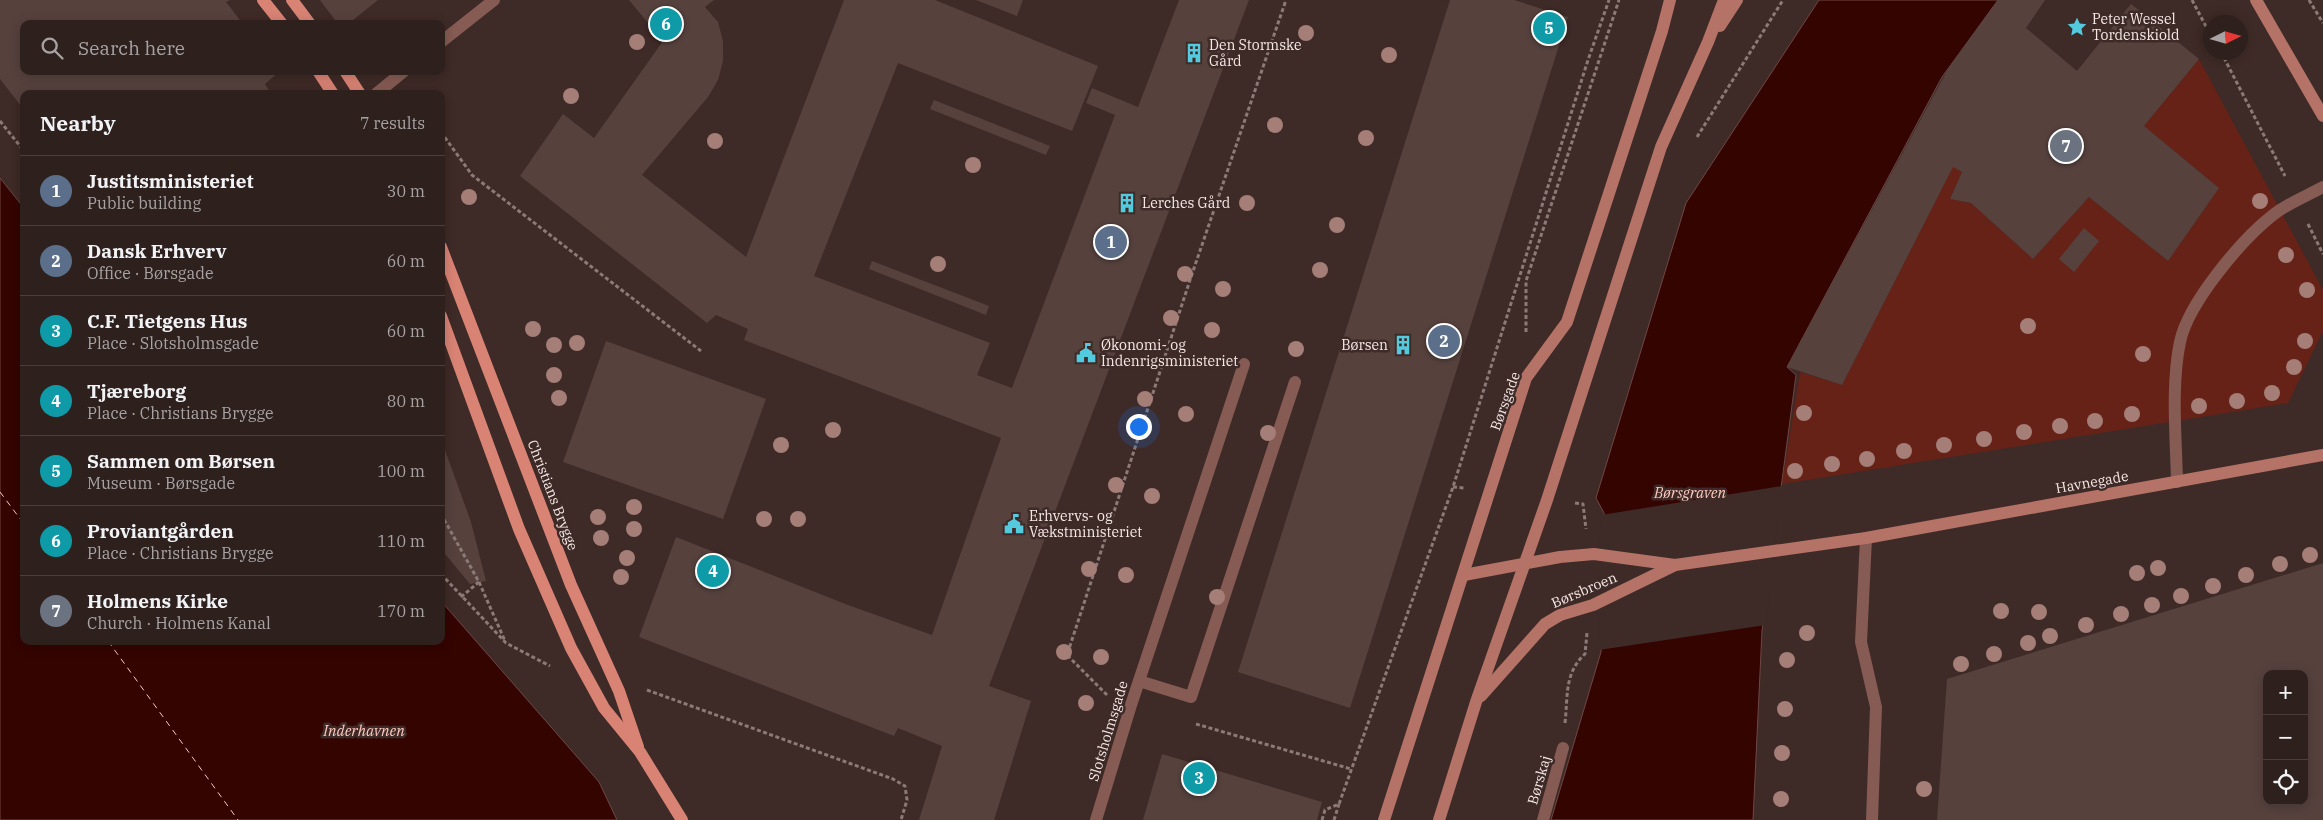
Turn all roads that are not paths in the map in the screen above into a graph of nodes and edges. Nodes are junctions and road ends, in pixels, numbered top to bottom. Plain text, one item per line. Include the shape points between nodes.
1 (263, 0) edge
2 (292, 0) edge
3 (494, 0) edge
4 (1670, 0) edge
5 (1724, 0) edge
6 (1738, 0) edge
7 (2256, 0) edge
8 (279, 20) edge
9 (307, 20) edge
10 (445, 39) edge
11 (1708, 42) junction
12 (321, 75) edge
13 (348, 75) edge
14 (399, 75) edge
15 (330, 90) edge
16 (357, 90) edge
17 (381, 90) edge
18 (2323, 116) edge
19 (2323, 187) edge
20 (445, 257) edge
21 (445, 327) edge
22 (1244, 364) dead end
23 (1295, 382) dead end
24 (2323, 455) edge
25 (2177, 482) junction
26 (1866, 538) junction
27 (1787, 549) joint
28 (1526, 563) junction
29 (1675, 565) junction
30 (1464, 576) junction
31 (1139, 681) junction
32 (1476, 702) junction
33 (1563, 748) road end
34 (640, 752) junction
35 (682, 820) edge
36 (1096, 820) edge
37 (1384, 820) edge
38 (1439, 820) edge
39 (1543, 820) edge
40 (1872, 820) edge

1 - 8 main road
2 - 9 main road
3 - 10 street
4 - 30 street, Børsgade via 1567,322 1526,378
5 - 11 street
6 - 11 street
7 - 18 street
11 - 28 street via 1661,147
12 - 15 main road
13 - 16 main road
14 - 17 street
19 - 25 street via 2274,214 2248,238 2191,312 2180,340 2176,377
20 - 34 main road, Christians Brygge via 574,593 619,691
21 - 34 main road, Christians Brygge via 519,530 551,606 592,689 612,720
22 - 31 street, Slotsholmsgade
23 - 31 street via 1191,697
24 - 25 street, Havnegade
25 - 26 street, Havnegade
26 - 27 street, Havnegade
26 - 40 street via 1861,642 1876,707
27 - 29 street, Børsbroen
28 - 29 street, Børsbroen via 1594,554
28 - 30 street, Børsbroen
28 - 32 street
29 - 32 street, Børsbroen via 1593,605 1560,614 1546,624
30 - 37 street, Børsgade
31 - 36 street, Slotsholmsgade
32 - 38 street
33 - 39 street, Børskaj
34 - 35 main road, Christians Brygge

